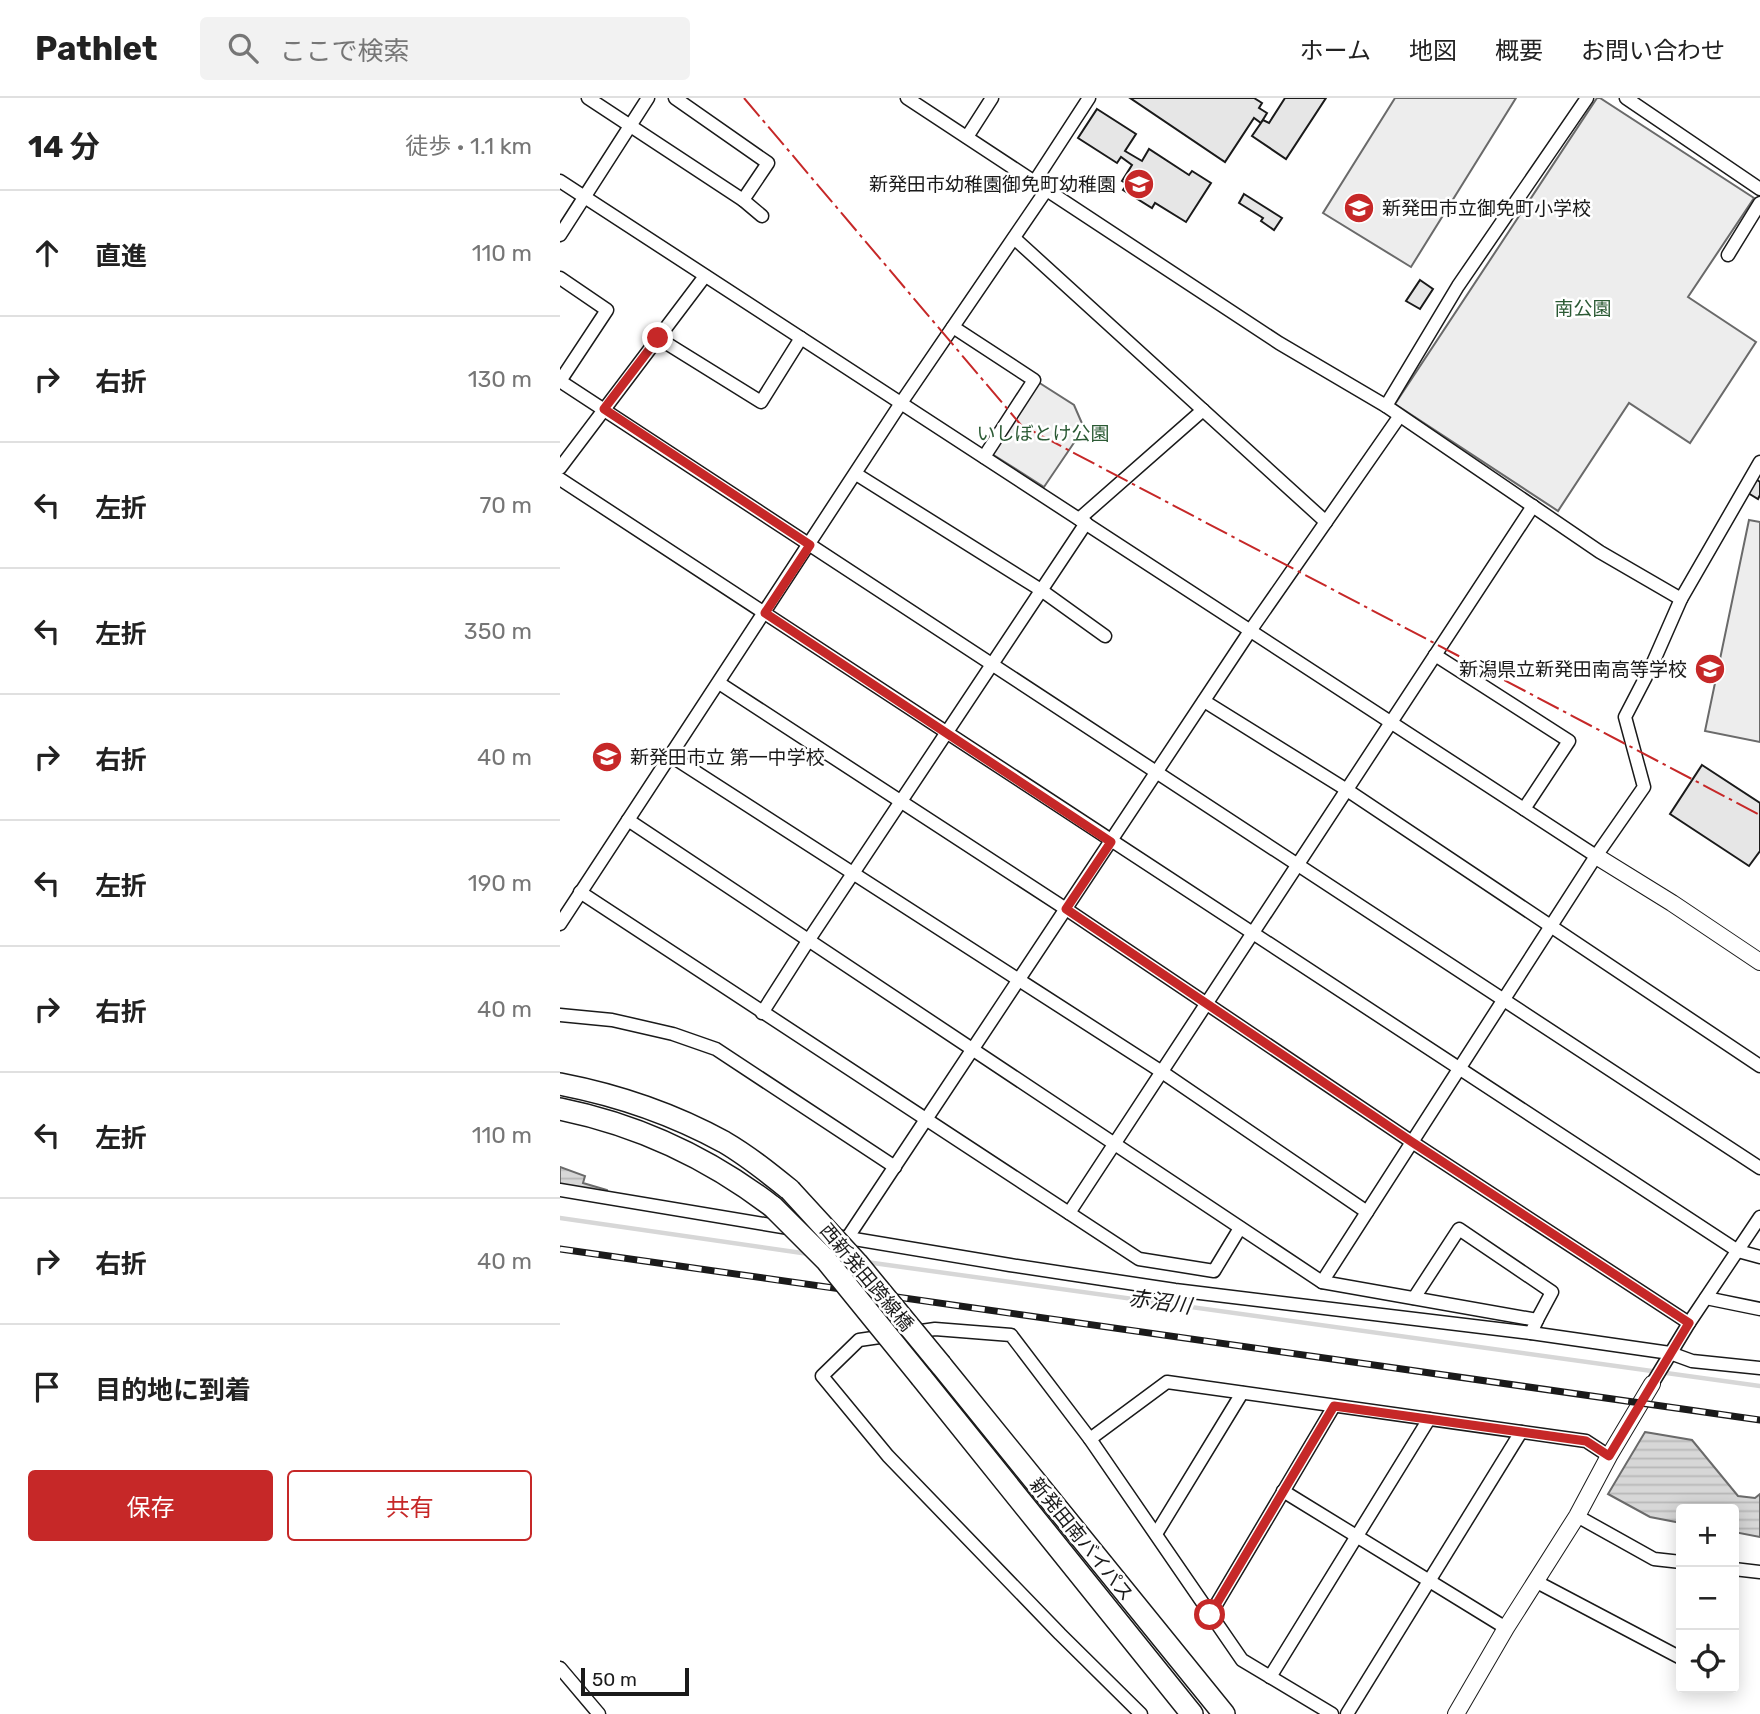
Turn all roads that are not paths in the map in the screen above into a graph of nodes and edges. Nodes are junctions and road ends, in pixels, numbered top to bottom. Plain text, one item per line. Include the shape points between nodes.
1 (588, 98) edge
2 (648, 98) edge
3 (675, 98) edge
4 (907, 98) edge
5 (992, 98) edge
6 (1089, 98) edge
7 (1587, 98) edge
8 (1626, 98) edge
9 (630, 127) junction
10 (967, 137) junction
11 (560, 181) edge
12 (1035, 181) junction
13 (1760, 189) edge
14 (1047, 190) junction
15 (585, 197) junction
16 (743, 200) junction
17 (1760, 203) edge
18 (762, 216) dead end
19 (560, 234) edge
20 (1014, 238) junction
21 (1728, 255) dead end
22 (705, 276) junction
23 (560, 278) edge
24 (953, 327) junction
25 (658, 338) junction
26 (801, 338) junction
27 (560, 381) edge
28 (901, 403) junction
29 (1386, 407) junction
30 (604, 409) junction
31 (1203, 410) junction
32 (1399, 417) junction
33 (984, 457) junction
34 (1760, 462) edge
35 (560, 468) edge
36 (856, 474) junction
37 (560, 479) edge
38 (1533, 506) junction
39 (1082, 521) junction
40 (1326, 522) junction
41 (810, 545) junction
42 (1041, 590) junction
43 (1681, 599) junction
44 (765, 613) junction
45 (1250, 631) junction
46 (1105, 636) dead end
47 (1435, 655) junction
48 (992, 664) junction
49 (719, 683) junction
50 (1203, 701) junction
51 (1391, 723) junction
52 (945, 734) junction
53 (671, 756) junction
54 (1157, 772) junction
55 (1347, 790) junction
56 (900, 802) junction
57 (1524, 809) junction
58 (628, 820) junction
59 (1111, 842) junction
60 (1596, 856) junction
61 (1298, 865) junction
62 (853, 873) junction
63 (580, 892) junction
64 (1066, 909) junction
65 (560, 924) edge
66 (1550, 928) junction
67 (1253, 934) junction
68 (808, 941) junction
69 (1760, 962) edge
70 (1019, 981) junction
71 (1503, 1000) junction
72 (1207, 1004) junction
73 (762, 1013) junction
74 (560, 1015) edge
75 (972, 1051) junction
76 (1760, 1066) edge
77 (1460, 1068) junction
78 (1162, 1072) junction
79 (560, 1084) edge
80 (560, 1109) edge
81 (926, 1120) junction
82 (1412, 1142) junction
83 (1114, 1145) junction
84 (895, 1167) junction
85 (1760, 1168) edge
86 (560, 1190) edge
87 (1367, 1212) junction
88 (1069, 1213) junction
89 (1760, 1217) edge
90 (1240, 1228) junction
91 (846, 1240) junction
92 (1738, 1251) junction
93 (1760, 1257) edge
94 (1322, 1282) junction
95 (1414, 1298) junction
96 (1706, 1298) junction
97 (1760, 1309) edge
98 (1537, 1320) junction
99 (1689, 1323) junction
100 (1531, 1333) junction
101 (1670, 1353) junction
102 (941, 1365) joint
103 (1760, 1368) edge
104 (922, 1377) joint
105 (1652, 1384) joint
106 (1242, 1393) junction
107 (1334, 1406) junction
108 (1429, 1419) junction
109 (1521, 1432) junction
110 (1090, 1439) junction
111 (1609, 1456) junction
112 (1283, 1491) junction
113 (1577, 1516) junction
114 (1156, 1534) junction
115 (1357, 1536) junction
116 (1676, 1561) edge
117 (1739, 1570) edge
118 (1760, 1572) edge
119 (1429, 1581) junction
120 (1535, 1581) junction
121 (1210, 1615) junction
122 (1506, 1628) junction
123 (1676, 1655) edge
124 (560, 1668) edge
125 (1270, 1677) junction
126 (599, 1714) edge
127 (1141, 1714) edge
128 (1192, 1714) edge
129 (1224, 1714) edge
130 (1332, 1714) edge
131 (1347, 1714) edge
132 (1456, 1714) edge

1 - 9 street
2 - 9 street
3 - 16 street via 768,163
4 - 10 street
5 - 10 street
6 - 12 street
7 - 29 street via 1458,286
8 - 13 street
9 - 15 street
9 - 16 street
10 - 12 street
11 - 15 street
12 - 14 street
14 - 20 street
14 - 29 street via 1279,343
15 - 19 street
15 - 22 street
16 - 18 street
17 - 21 street
20 - 24 street
20 - 31 street
22 - 25 street
22 - 26 street
23 - 27 street via 607,310
24 - 28 street
24 - 33 street via 1034,380
25 - 26 street via 761,402
25 - 30 street
26 - 28 street
27 - 30 street
28 - 33 street
28 - 36 street
29 - 32 street
30 - 35 street
30 - 41 street
31 - 39 street
31 - 40 street
32 - 38 street
32 - 40 street
33 - 39 street
34 - 43 street
36 - 41 street
36 - 42 street
37 - 44 street
38 - 43 street
38 - 47 street
39 - 42 street
39 - 45 street
40 - 45 street
41 - 44 street
41 - 48 street
42 - 46 street
42 - 48 street
43 - 60 street via 1625,717 1644,787
44 - 49 street
44 - 52 street
45 - 50 street
45 - 51 street
47 - 51 street
47 - 57 street via 1569,741
48 - 52 street
48 - 54 street
49 - 53 street
49 - 56 street
50 - 54 street
50 - 55 street
51 - 55 street
51 - 57 street
52 - 56 street
52 - 59 street
53 - 58 street
53 - 62 street
54 - 59 street
54 - 61 street
55 - 61 street
55 - 66 street
56 - 62 street
56 - 64 street
57 - 60 street
58 - 63 street
58 - 68 street
59 - 64 street
59 - 67 street
60 - 66 street
60 - 69 street
61 - 67 street
61 - 71 street
62 - 68 street
62 - 70 street
63 - 65 street
63 - 73 street
64 - 70 street
64 - 72 street
66 - 71 street
66 - 76 street
67 - 72 street
67 - 77 street
68 - 73 street
68 - 75 street
70 - 75 street
70 - 78 street
71 - 77 street
71 - 85 street
72 - 78 street
72 - 82 street
73 - 81 street
74 - 84 street via 612,1020 716,1049
75 - 81 street
75 - 83 street
77 - 82 street
77 - 92 street
78 - 83 street
78 - 87 street
79 - 102 highway, 西新発田跨線橋, bridge via 637,1104 685,1123 754,1161 790,1190 857,1263
80 - 104 highway, 西新発田跨線橋, bridge via 675,1145 715,1166 773,1207 826,1260
81 - 84 street
81 - 88 street
82 - 87 street
82 - 99 street
83 - 88 street
83 - 90 street
84 - 91 street
86 - 91 street
87 - 94 street
88 - 90 street via 1139,1259 1214,1271
89 - 92 street
90 - 94 street
91 - 100 street via 1175,1290
92 - 93 street
92 - 96 street
94 - 95 street
95 - 98 street
95 - 98 street via 1459,1229 1552,1292
96 - 97 street
96 - 99 street
98 - 100 street
99 - 101 street
100 - 101 street
101 - 103 street via 1692,1361
101 - 105 street
102 - 129 highway, 新発田南バイパス
104 - 128 highway, 新発田南バイパス
105 - 111 street
106 - 107 street
106 - 110 street via 1167,1382
106 - 114 street
107 - 108 street
107 - 112 street
108 - 109 street
108 - 115 street
109 - 111 street via 1586,1441
109 - 119 street
110 - 114 street
110 - 127 street via 1011,1335 935,1329 859,1340 822,1376 888,1456
111 - 113 street
112 - 115 street
112 - 121 street
113 - 116 street via 1654,1559
113 - 120 street
114 - 121 street
115 - 119 street
115 - 125 street
117 - 118 street
119 - 122 street
119 - 131 street
120 - 122 street
120 - 123 street
121 - 125 street via 1242,1660
122 - 132 street
124 - 126 street
125 - 130 street

